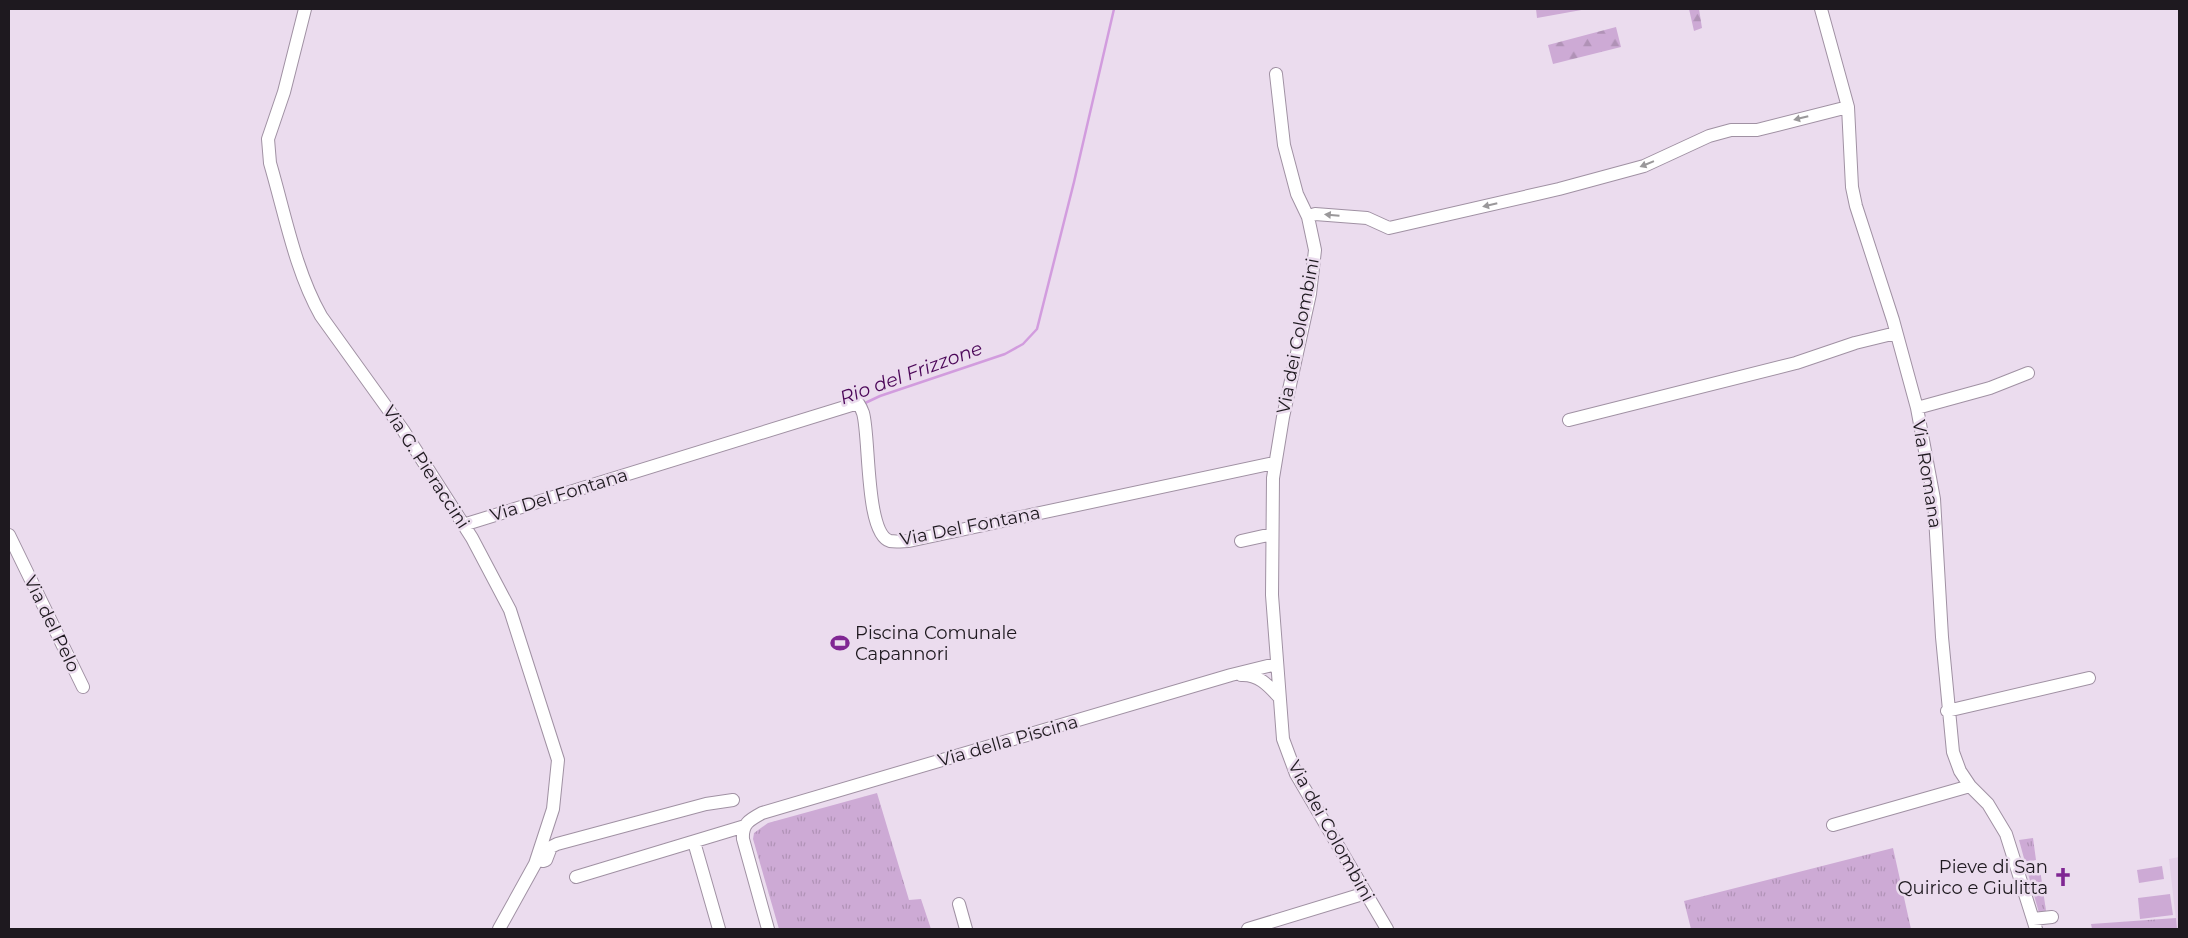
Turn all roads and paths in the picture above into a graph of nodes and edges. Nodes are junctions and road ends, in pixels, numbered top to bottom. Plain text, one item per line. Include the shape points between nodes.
1 (305, 9) edge
2 (1821, 9) edge
3 (1276, 74) dead end
4 (1848, 107) junction
5 (1308, 217) junction
6 (1896, 333) junction
7 (2028, 373) dead end
8 (1917, 408) junction
9 (1569, 420) dead end
10 (1274, 463) junction
11 (463, 524) junction
12 (1272, 534) junction
13 (9, 535) edge
14 (1241, 541) dead end
15 (1276, 664) junction
16 (1231, 675) junction
17 (2089, 678) dead end
18 (83, 686) dead end
19 (1279, 697) junction
20 (1947, 711) junction
21 (1970, 786) junction
22 (733, 800) dead end
23 (1833, 825) dead end
24 (745, 826) junction
25 (694, 842) junction
26 (537, 859) junction
27 (576, 877) dead end
28 (1366, 894) junction
29 (959, 904) dead end
30 (2052, 916) dead end
31 (2034, 924) edge
32 (499, 929) edge
33 (718, 929) edge
34 (768, 929) edge
35 (966, 929) edge
36 (1248, 929) edge
37 (1387, 929) edge

1 - 11 street, Via G. Pieraccini via 284,92 268,139 270,163 303,277 322,316 403,430
2 - 4 street, Via Romana
3 - 5 street, Via dei Colombini via 1284,146 1297,194
4 -> 5 street via 1757,130 1731,130 1709,136 1644,166 1389,228 1367,218 1315,214
4 - 6 street, Via Romana via 1852,186
5 - 10 street, Via dei Colombini via 1315,265
6 - 8 street, Via Romana
6 - 9 street via 1796,363
7 - 8 street via 1990,388
8 - 20 street, Via Romana via 1934,499
10 - 11 street, Via Del Fontana via 910,541 889,541 882,535 877,522 860,407 846,406
10 - 12 street, Via dei Colombini
11 - 26 street, Via G. Pieraccini via 510,610 558,760 553,809
12 - 14 street
12 - 15 street, Via dei Colombini
13 - 18 street, Via del Pelo
15 - 16 street, Via della Piscina
15 - 19 street, Via dei Colombini
16 - 19 street via 1247,674 1260,679
16 - 24 street, Via della Piscina via 762,813
17 - 20 street
19 - 28 street, Via dei Colombini via 1283,739 1296,774
20 - 21 street, Via Romana via 1955,761
21 - 23 street
21 - 31 street, Via Romana via 1988,804 2006,834
22 - 26 street via 697,806 557,844 551,847 546,860
24 - 25 street, Via della Piscina
24 - 34 street via 743,839
25 - 27 street, Via della Piscina
25 - 33 street
26 - 32 street, Via G. Pieraccini
28 - 36 street
28 - 37 street, Via dei Colombini
29 - 35 street
30 - 31 street

